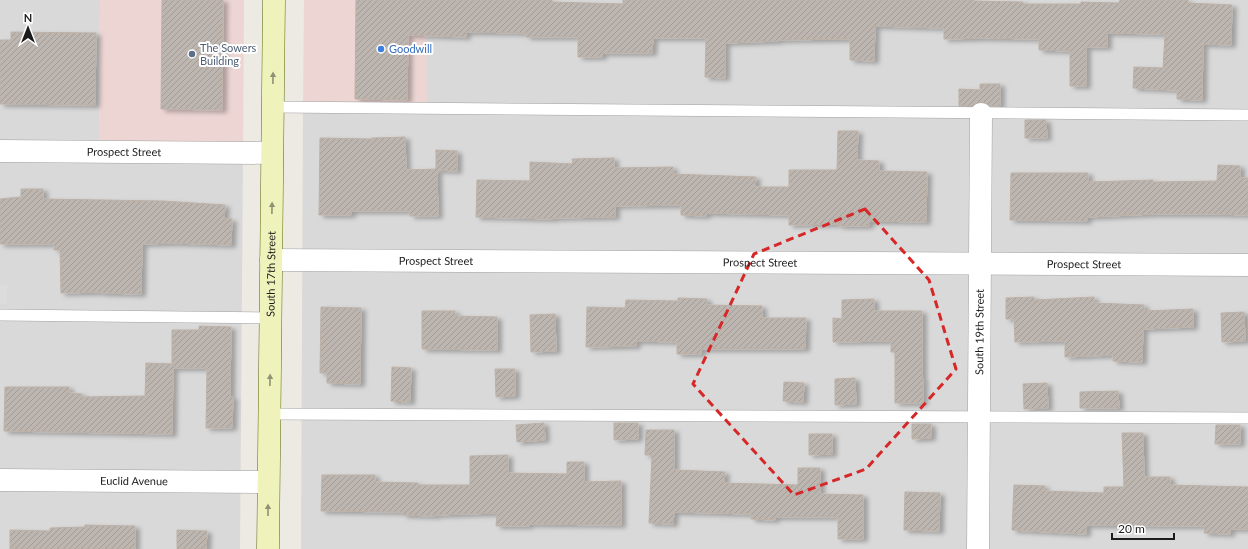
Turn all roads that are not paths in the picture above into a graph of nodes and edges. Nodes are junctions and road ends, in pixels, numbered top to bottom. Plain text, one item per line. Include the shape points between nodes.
1 (274, 0) edge
2 (273, 107) junction
3 (981, 114) junction
4 (1248, 115) edge
5 (0, 151) edge
6 (272, 153) junction
7 (271, 260) junction
8 (980, 264) junction
9 (1248, 265) edge
10 (0, 315) edge
11 (270, 318) junction
12 (269, 414) junction
13 (979, 417) junction
14 (1248, 418) edge
15 (0, 480) edge
16 (268, 482) junction
17 (268, 549) edge
18 (978, 549) edge

2 -> 1 main road, South 17th Street
2 - 3 lane
2 - 6 main road, South 17th Street
3 - 4 lane
3 - 8 street, South 19th Street
5 - 6 street, Prospect Street
7 -> 6 main road, South 17th Street
7 - 8 street, Prospect Street
7 - 11 main road, South 17th Street
8 - 9 street, Prospect Street
8 - 13 street, South 19th Street
10 - 11 lane
12 -> 11 main road, South 17th Street
12 - 13 lane
12 - 16 main road, South 17th Street
13 - 14 lane
13 - 18 street, South 19th Street
15 - 16 street, Euclid Avenue
17 -> 16 main road, South 17th Street

